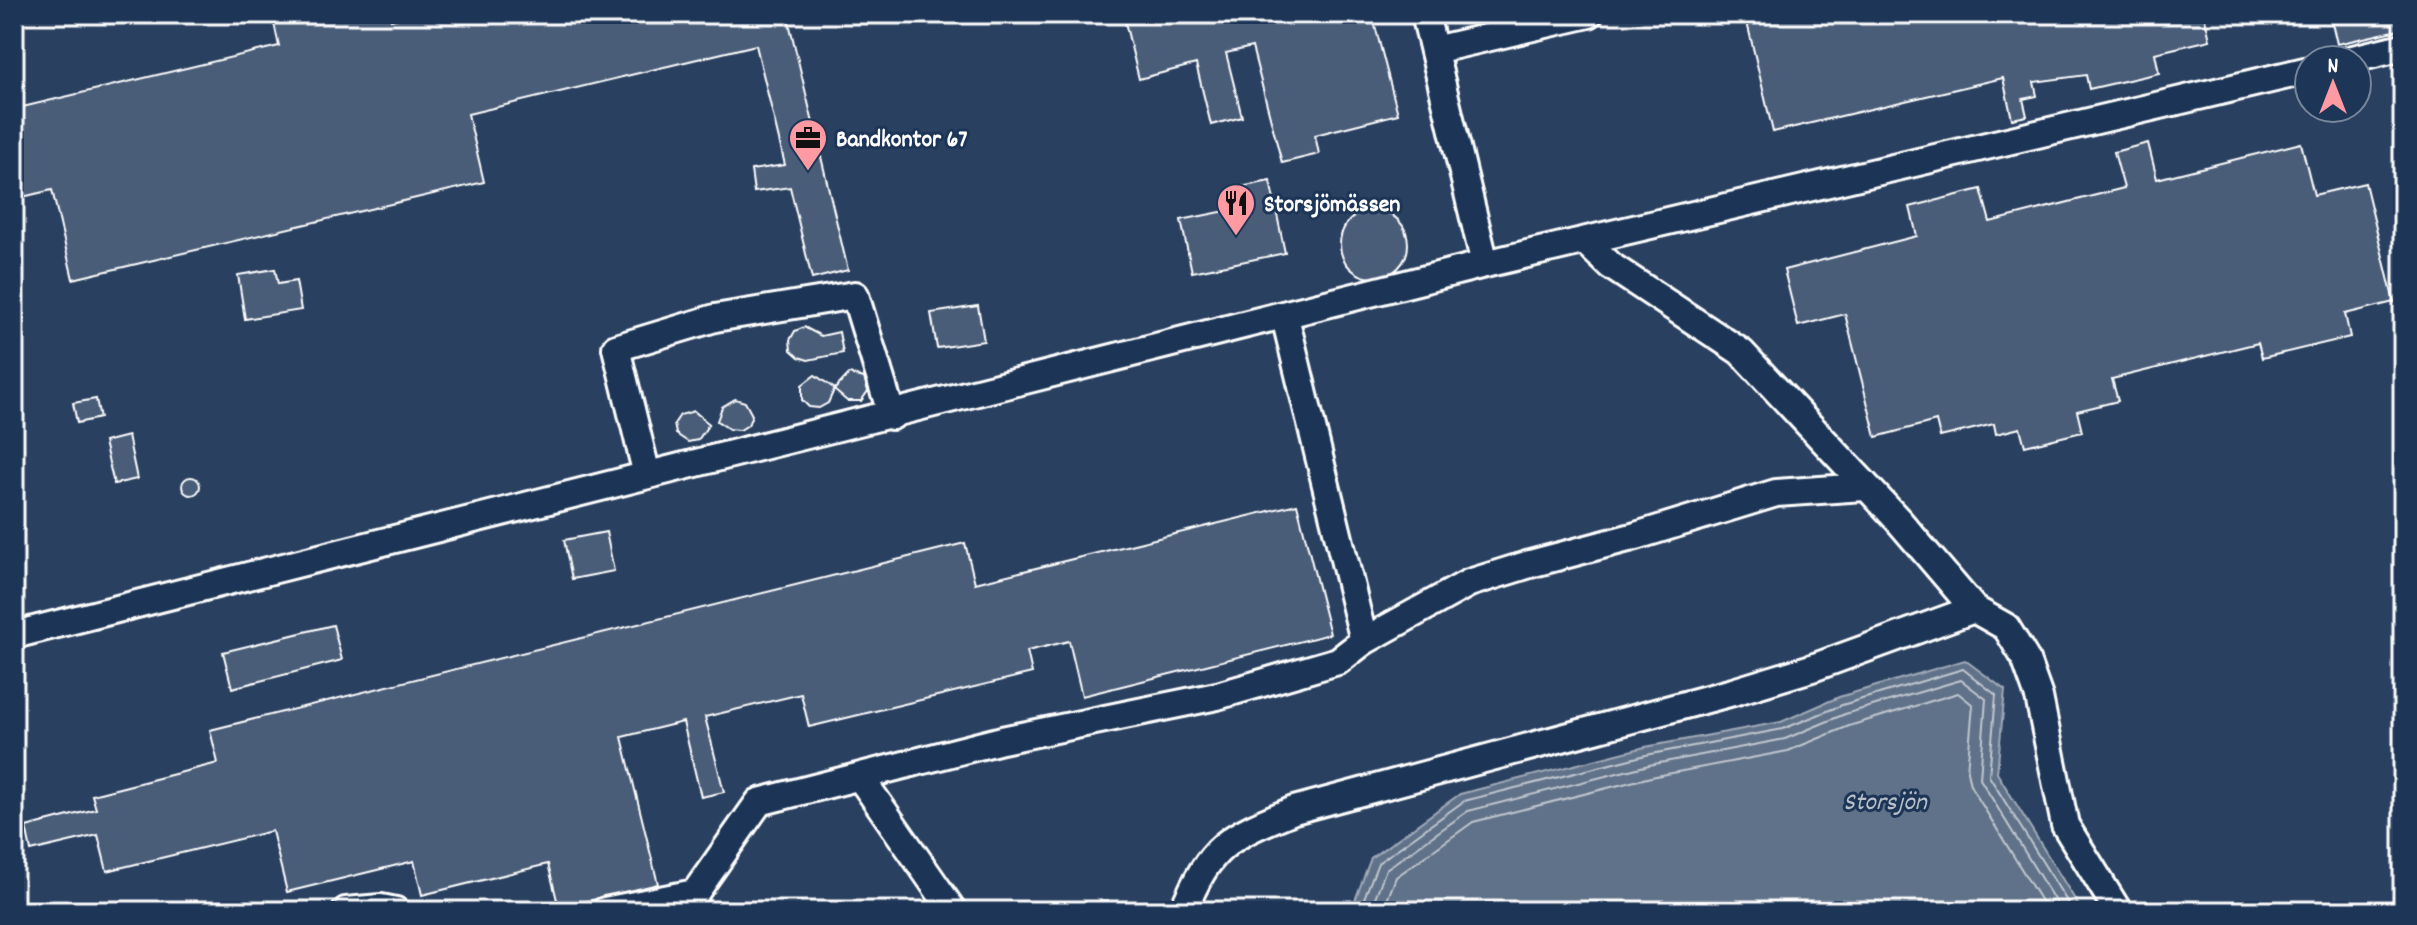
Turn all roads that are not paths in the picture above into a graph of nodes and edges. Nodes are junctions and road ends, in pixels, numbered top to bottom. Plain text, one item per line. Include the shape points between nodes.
1 (1425, 14) edge
2 (1589, 14) edge
3 (2403, 47) edge
4 (1434, 50) junction
5 (2373, 54) edge
6 (2293, 74) edge
7 (1586, 242) junction
8 (1485, 264) junction
9 (1285, 317) junction
10 (892, 416) junction
11 (647, 475) junction
12 (1864, 487) junction
13 (1974, 609) junction
14 (14, 635) edge
15 (1364, 641) junction
16 (860, 777) junction
17 (696, 902) edge
18 (605, 911) edge
19 (953, 911) edge
20 (1183, 911) edge
21 (2118, 911) edge

1 - 4 street
2 - 4 street
3 - 5 street
4 - 8 street
6 - 7 street
7 - 8 street
7 - 12 street via 1611,266 1741,352
8 - 9 street
9 - 10 street
9 - 15 street
10 - 11 street
10 - 11 street via 855,295 715,318 616,348
11 - 14 street
12 - 13 street
12 - 15 street via 1776,493 1530,564 1469,583
13 - 20 street via 1733,692 1294,810 1234,835 1199,871
13 - 21 street via 2006,627 2025,658 2052,752 2065,825
15 - 16 street via 1338,661 1217,696 1002,740
16 - 17 street via 759,802
16 - 19 street
17 - 18 street

